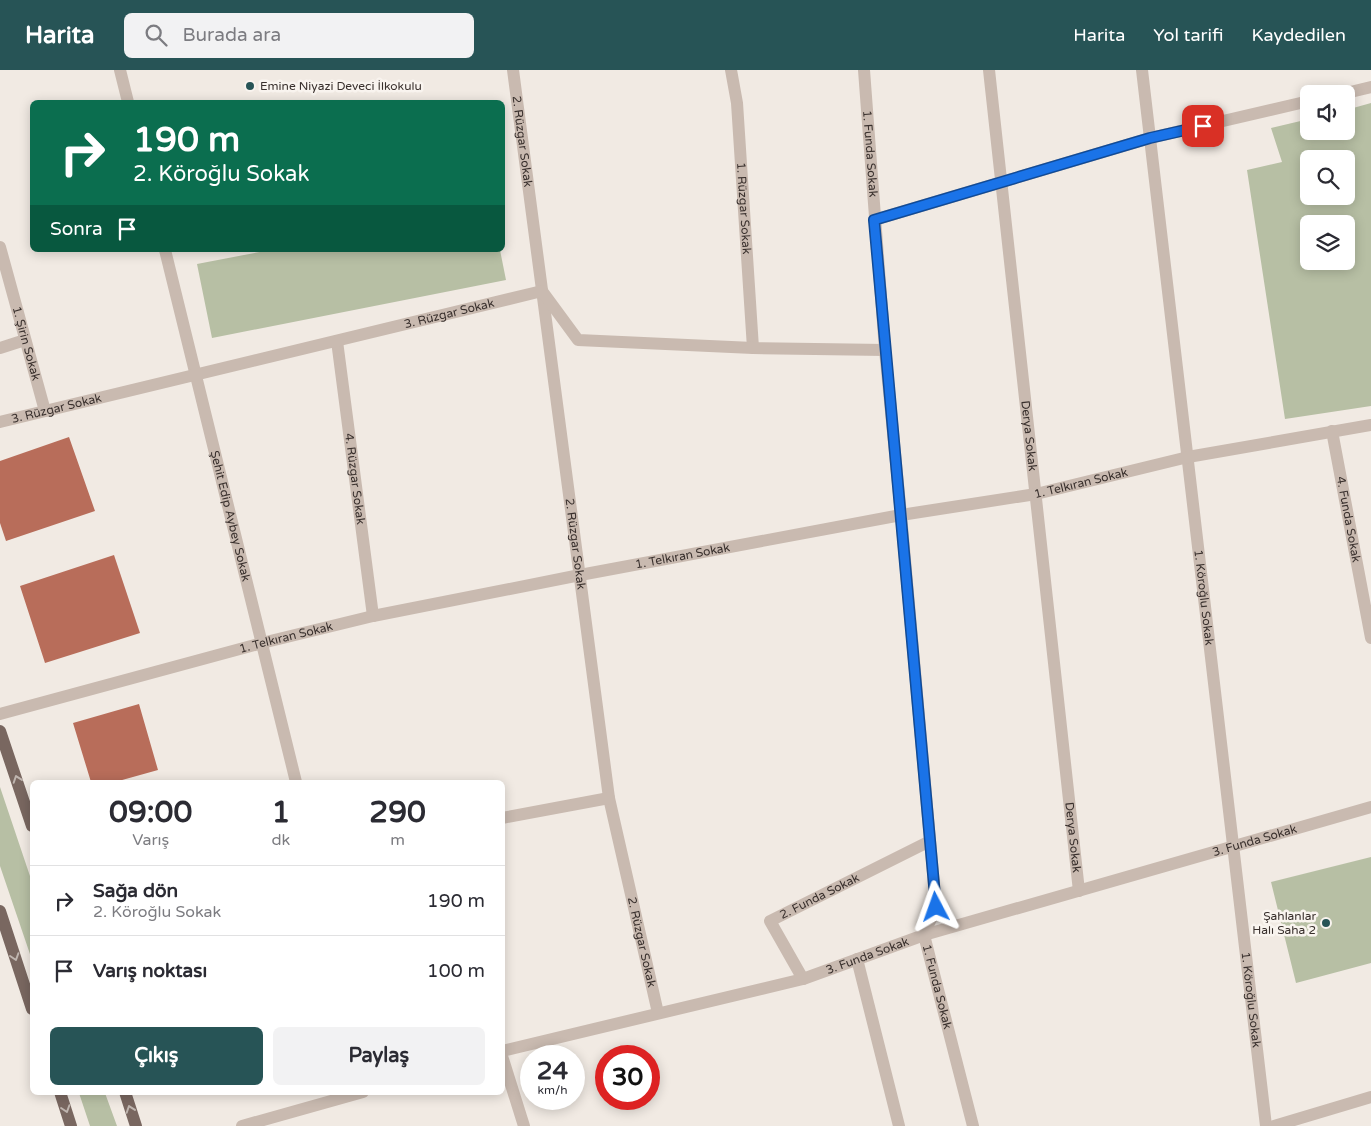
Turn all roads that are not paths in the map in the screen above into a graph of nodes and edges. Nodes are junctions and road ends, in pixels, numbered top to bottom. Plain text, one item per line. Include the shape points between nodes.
1 (120, 70) edge
2 (513, 70) edge
3 (731, 70) edge
4 (864, 70) edge
5 (989, 70) edge
6 (1142, 70) edge
7 (1371, 87) edge
8 (1355, 91) edge
9 (128, 100) edge
10 (1300, 103) edge
11 (1150, 138) junction
12 (1002, 182) junction
13 (874, 220) junction
14 (0, 247) edge
15 (165, 252) edge
16 (542, 291) junction
17 (26, 340) junction
18 (337, 341) junction
19 (0, 348) edge
20 (753, 348) junction
21 (885, 350) junction
22 (195, 375) junction
23 (45, 412) junction
24 (0, 422) edge
25 (1371, 425) edge
26 (1332, 431) junction
27 (1188, 456) junction
28 (1036, 494) junction
29 (901, 515) junction
30 (580, 575) junction
31 (373, 616) junction
32 (1371, 638) edge
33 (262, 643) junction
34 (0, 714) edge
35 (0, 731) edge
36 (4, 753) edge
37 (296, 780) edge
38 (609, 798) junction
39 (1371, 807) edge
40 (505, 817) edge
41 (30, 821) edge
42 (930, 841) junction
43 (1234, 846) junction
44 (1079, 891) junction
45 (0, 911) edge
46 (924, 935) junction
47 (857, 960) junction
48 (803, 979) junction
49 (30, 1003) edge
50 (658, 1013) junction
51 (505, 1050) edge
52 (505, 1066) edge
53 (61, 1095) edge
54 (126, 1095) edge
55 (352, 1095) edge
56 (1371, 1097) edge
57 (71, 1126) edge
58 (136, 1126) edge
59 (242, 1126) edge
60 (524, 1126) edge
61 (899, 1126) edge
62 (973, 1126) edge
63 (1266, 1126) edge
64 (1274, 1126) edge

1 - 9 street
2 - 16 street, 2. Rüzgar Sokak
3 - 20 street, 1. Rüzgar Sokak via 737,103
4 - 13 street, 1. Funda Sokak
5 - 12 street, Derya Sokak
6 - 11 street, 1. Köroğlu Sokak
7 - 8 street
10 - 11 street
11 - 12 street
11 - 27 street, 1. Köroğlu Sokak
12 - 13 street
12 - 28 street, Derya Sokak
13 - 21 street, 1. Funda Sokak
14 - 17 street, 1. Şirin Sokak
15 - 22 street, Şehit Edip Aybey Sokak
16 - 18 street, 3. Rüzgar Sokak
16 - 20 street via 578,340
16 - 30 street, 2. Rüzgar Sokak
17 - 19 street
17 - 23 street, 1. Şirin Sokak
18 - 22 street, 3. Rüzgar Sokak
18 - 31 street, 4. Rüzgar Sokak
20 - 21 street
21 - 29 street, 1. Funda Sokak
22 - 23 street, 3. Rüzgar Sokak
22 - 33 street, Şehit Edip Aybey Sokak
23 - 24 street, 3. Rüzgar Sokak
25 - 26 street, 1. Telkıran Sokak
26 - 27 street, 1. Telkıran Sokak
26 - 32 street, 4. Funda Sokak
27 - 28 street, 1. Telkıran Sokak
27 - 43 street, 1. Köroğlu Sokak
28 - 29 street, 1. Telkıran Sokak
28 - 44 street, Derya Sokak
29 - 30 street, 1. Telkıran Sokak
29 - 42 street, 1. Funda Sokak
30 - 31 street, 1. Telkıran Sokak
30 - 38 street, 2. Rüzgar Sokak
31 - 33 street, 1. Telkıran Sokak
33 - 34 street, 1. Telkıran Sokak
33 - 37 street, Şehit Edip Aybey Sokak
35 - 36 main road
41 -> 36 main road
38 - 40 street
38 - 50 street, 2. Rüzgar Sokak
39 - 43 street, 3. Funda Sokak
42 - 46 street, 1. Funda Sokak via 936,907
42 - 48 street, 2. Funda Sokak via 770,921
43 - 44 street, 3. Funda Sokak
43 - 63 street, 1. Köroğlu Sokak
44 - 46 street, 3. Funda Sokak
45 -> 49 main road
46 - 47 street, 3. Funda Sokak
46 - 62 street, 1. Funda Sokak
47 - 48 street, 3. Funda Sokak
47 - 61 street
48 - 50 street, 3. Funda Sokak
50 - 51 street, 3. Funda Sokak
52 - 60 street
53 -> 57 main road
58 -> 54 main road
55 - 59 street
56 - 64 street

